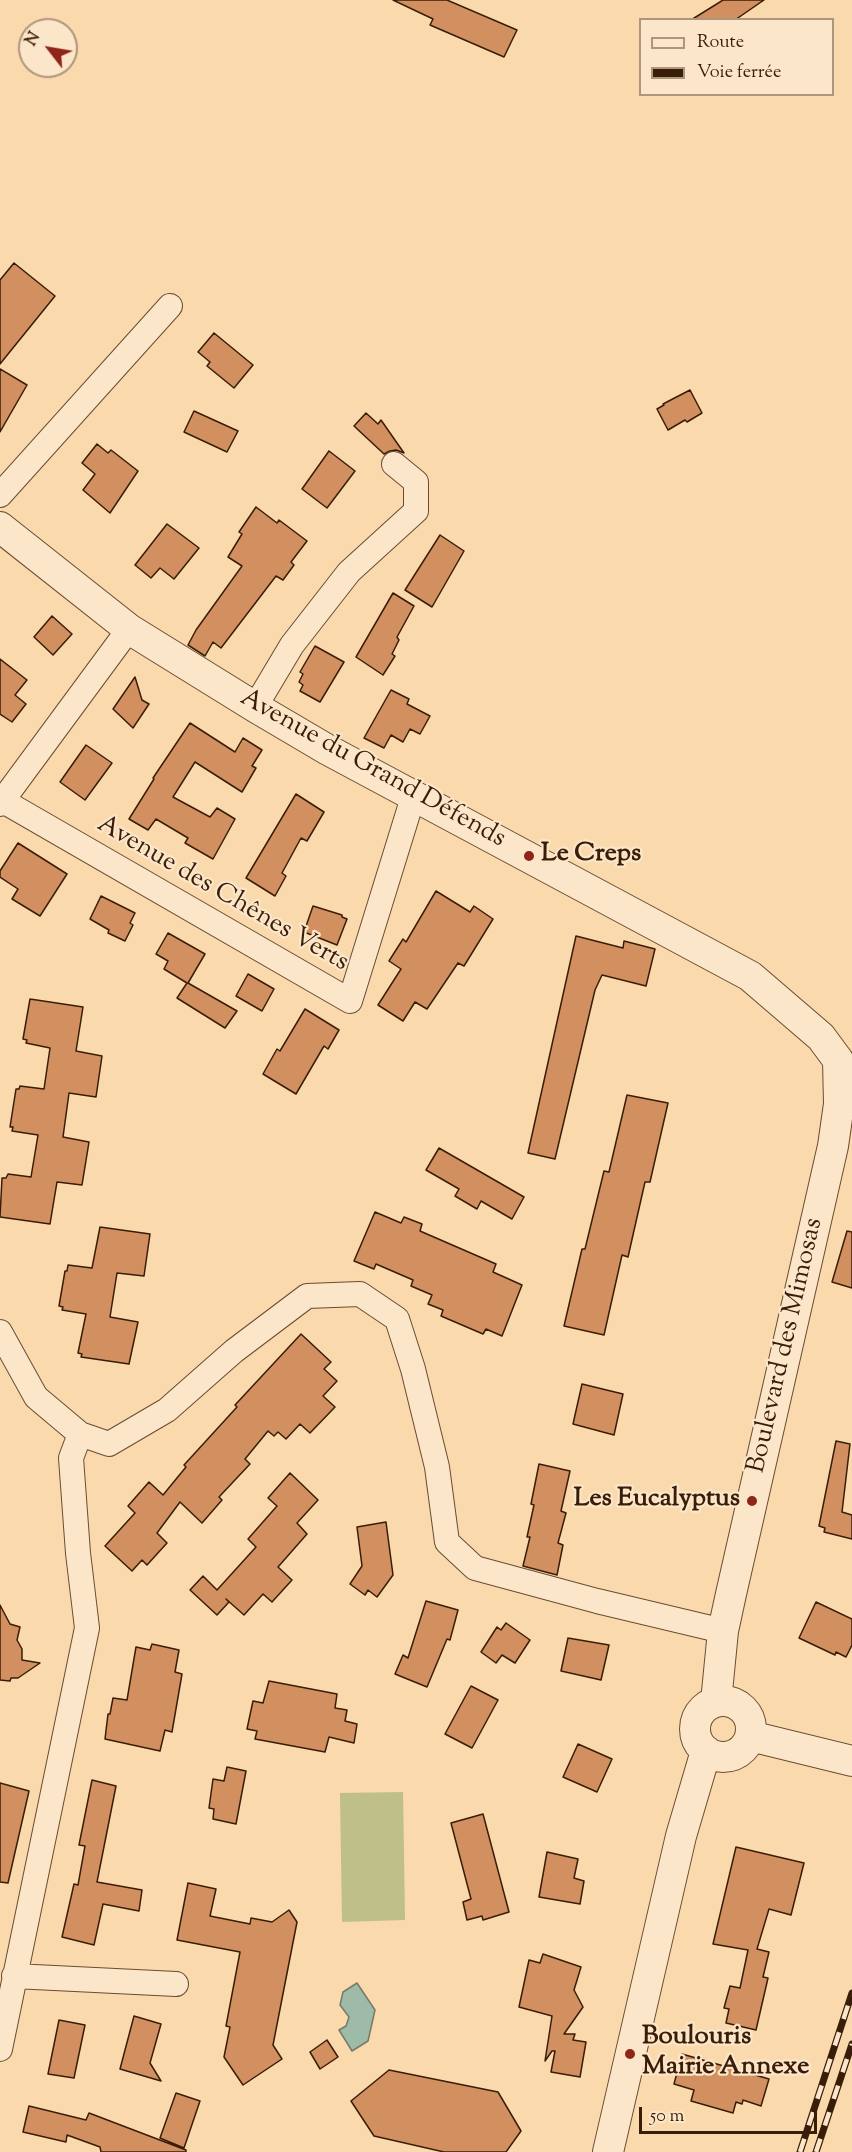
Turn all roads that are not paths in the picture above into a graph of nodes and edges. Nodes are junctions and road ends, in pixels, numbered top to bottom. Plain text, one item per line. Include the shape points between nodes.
1 (170, 306) dead end
2 (394, 464) dead end
3 (0, 495) edge
4 (0, 527) edge
5 (129, 629) junction
6 (255, 707) junction
7 (414, 794) junction
8 (1, 802) edge
9 (838, 1060) joint
10 (0, 1332) edge
11 (80, 1434) junction
12 (723, 1631) junction
13 (716, 1701) junction
14 (750, 1736) junction
15 (706, 1751) junction
16 (852, 1761) edge
17 (14, 1976) junction
18 (176, 1984) dead end
19 (0, 2049) edge
20 (608, 2152) edge

1 - 3 street
2 - 6 street via 416,482 416,511 349,572 292,645
4 - 5 street, Avenue du Grand Défends
5 - 6 street, Avenue du Grand Défends
5 - 8 street
6 - 7 street, Avenue du Grand Défends
7 - 8 street, Avenue des Chênes Verts via 350,1001
7 - 9 street, Avenue du Grand Défends via 750,976 821,1037
9 - 12 street, Boulevard des Mimosas via 839,1104 832,1146
10 - 11 street via 36,1397
11 - 12 street via 109,1444 167,1410 234,1351 307,1296 360,1294 397,1319 437,1467 447,1542 454,1549 475,1568
11 - 17 street via 71,1458 87,1628
12 - 13 street, Boulevard des Mimosas
13 - 14 street via 740,1706 749,1720
13 - 15 street via 696,1719 696,1736
14 - 15 street via 732,1755 723,1757
14 - 16 street
15 - 20 street via 681,1836
17 - 18 street
17 - 19 street

